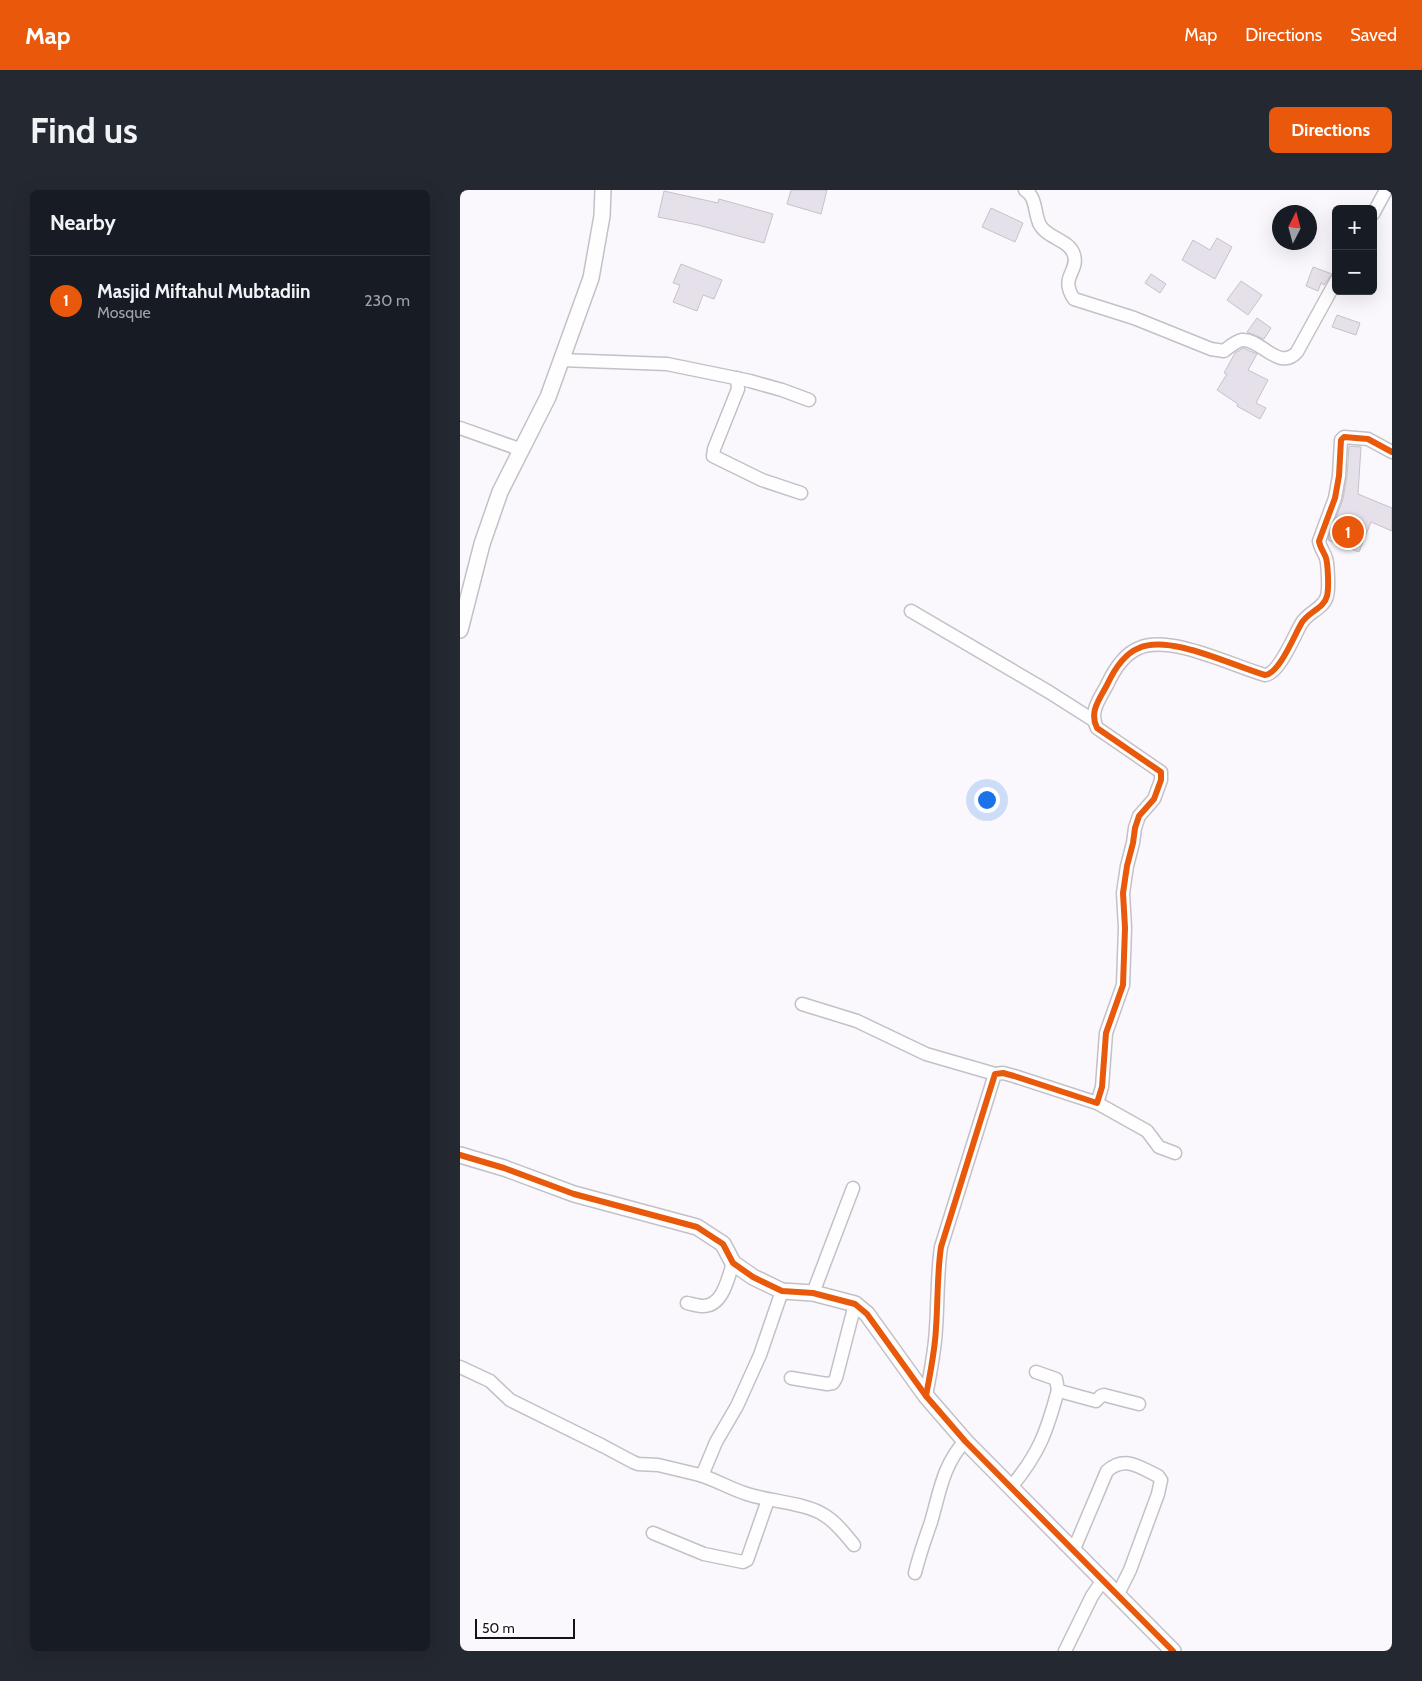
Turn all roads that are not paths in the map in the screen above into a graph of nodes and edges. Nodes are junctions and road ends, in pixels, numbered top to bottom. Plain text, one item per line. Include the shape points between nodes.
1 (603, 190) edge
2 (1025, 190) edge
3 (1386, 190) edge
4 (1377, 207) edge
5 (1332, 288) edge
6 (562, 360) junction
7 (737, 378) junction
8 (809, 400) dead end
9 (460, 428) edge
10 (522, 450) junction
11 (1392, 452) edge
12 (800, 493) dead end
13 (911, 611) dead end
14 (460, 630) edge
15 (1093, 720) junction
16 (802, 1004) dead end
17 (995, 1074) junction
18 (1096, 1103) junction
19 (1175, 1153) dead end
20 (460, 1155) edge
21 (853, 1188) dead end
22 (733, 1263) junction
23 (782, 1291) junction
24 (813, 1293) junction
25 (687, 1303) dead end
26 (855, 1304) junction
27 (460, 1367) edge
28 (1036, 1372) dead end
29 (791, 1378) dead end
30 (1058, 1390) junction
31 (926, 1396) junction
32 (1140, 1404) dead end
33 (965, 1441) junction
34 (700, 1475) junction
35 (1011, 1487) junction
36 (768, 1500) junction
37 (652, 1533) dead end
38 (854, 1544) dead end
39 (1074, 1549) junction
40 (915, 1573) dead end
41 (1103, 1580) junction
42 (1118, 1594) junction
43 (1064, 1651) edge
44 (1173, 1651) edge

1 - 6 street via 602,216 591,278
2 - 5 street via 1031,194 1046,233 1069,247 1074,256 1068,280 1068,291 1074,299 1134,318 1211,349 1224,351 1241,340 1250,341 1275,356 1292,357
3 - 4 street
6 - 7 street via 668,364
6 - 10 street
7 - 8 street
7 - 12 street via 738,389 713,456 762,480
9 - 10 street
10 - 14 street via 500,492 482,544
11 - 15 street via 1368,439 1344,437 1341,440 1339,476 1319,541 1326,559 1327,596 1324,603 1305,618 1272,673 1265,675 1170,645 1139,648 1129,654 1112,674 1094,711
13 - 15 street
15 - 18 street via 1097,728 1161,772 1154,799 1135,828 1126,866 1123,985 1106,1033 1102,1087
16 - 17 street via 857,1022 926,1054
17 - 18 street via 1009,1074
17 - 31 street via 940,1247 935,1345
18 - 19 street via 1148,1131 1160,1147
20 - 22 street via 574,1194 697,1227 723,1244
21 - 24 street
22 - 23 street
22 - 25 street via 717,1301 705,1307
23 - 24 street
23 - 34 street via 760,1355
24 - 26 street
26 - 29 street via 833,1383
26 - 31 street via 867,1314
27 - 34 street via 490,1381 510,1400 633,1462 658,1464
28 - 30 street via 1056,1379
30 - 32 street via 1090,1400 1104,1395
30 - 35 street via 1044,1438
31 - 33 street
33 - 35 street
33 - 40 street via 945,1470
34 - 36 street
35 - 39 street
36 - 37 street via 747,1560 743,1562 704,1554
36 - 38 street via 824,1514
39 - 41 street
39 - 42 street via 1112,1466 1130,1463 1158,1476 1161,1480 1158,1494
41 - 42 street
41 - 43 street
42 - 44 street

